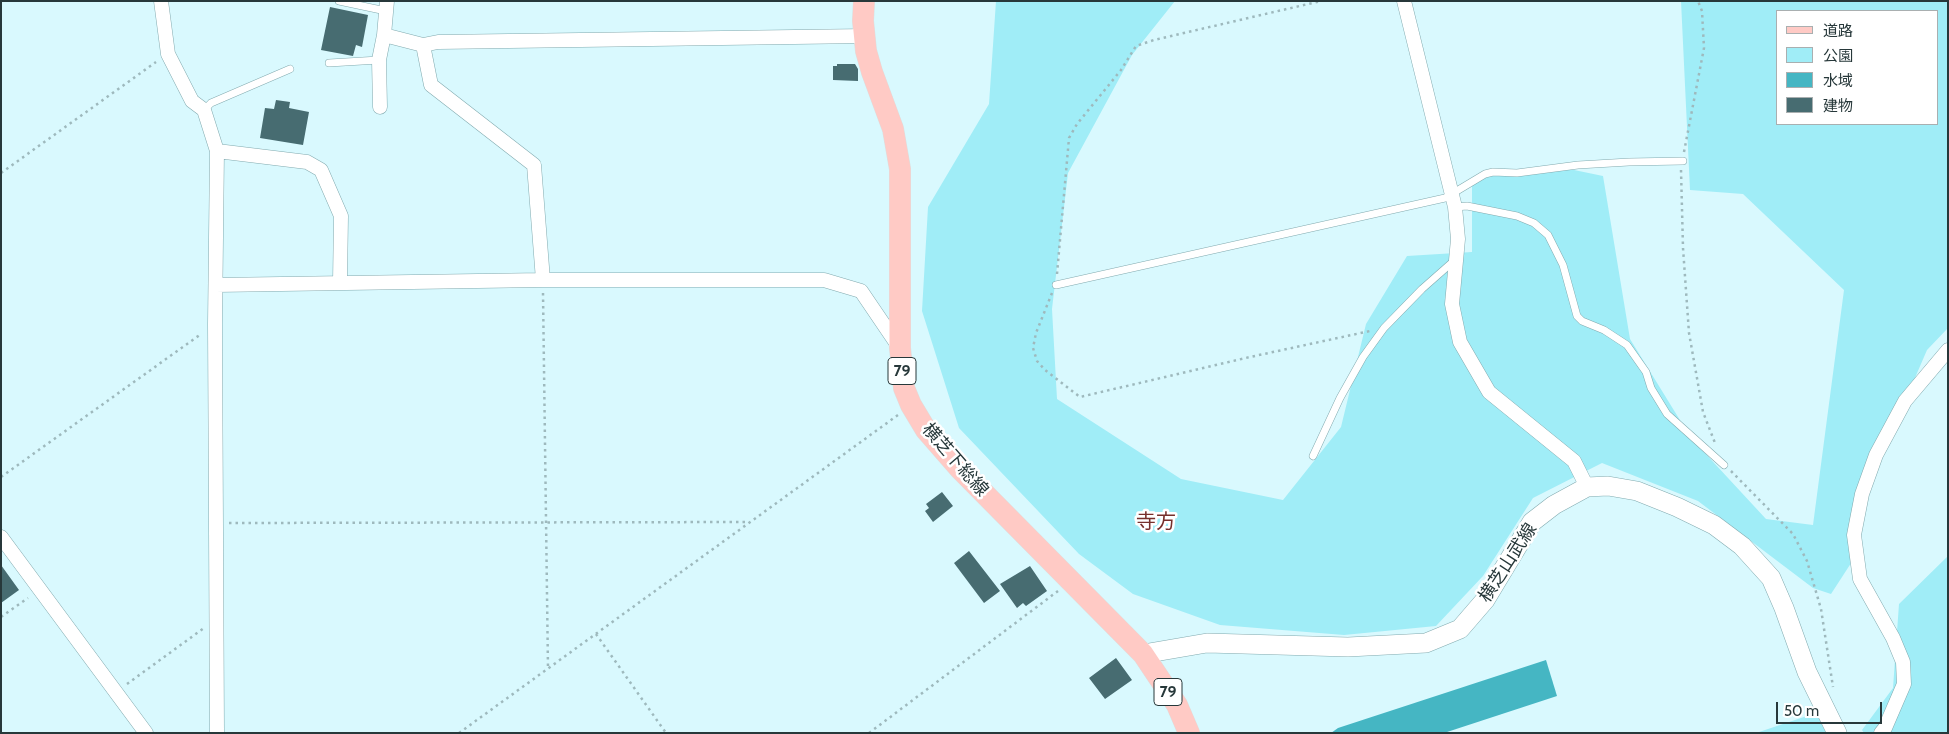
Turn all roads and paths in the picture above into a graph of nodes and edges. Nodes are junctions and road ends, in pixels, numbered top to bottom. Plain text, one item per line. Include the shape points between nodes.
1 (339, 1) edge
2 (864, 1) edge
3 (1321, 1) edge
4 (1404, 1) edge
5 (1698, 1) edge
6 (160, 2) edge
7 (386, 6) edge
8 (384, 35) junction
9 (865, 36) junction
10 (1154, 40) dead end
11 (423, 45) junction
12 (168, 54) junction
13 (379, 60) junction
14 (329, 63) dead end
15 (290, 69) dead end
16 (380, 107) dead end
17 (204, 110) junction
18 (217, 151) junction
19 (1683, 161) junction
20 (1, 174) edge
21 (1453, 200) junction
22 (1456, 259) junction
23 (543, 280) junction
24 (340, 282) junction
25 (216, 285) junction
26 (1056, 285) dead end
27 (215, 324) junction
28 (900, 348) junction
29 (1948, 350) edge
30 (912, 405) junction
31 (1313, 456) dead end
32 (1724, 464) junction
33 (1, 477) edge
34 (1587, 487) junction
35 (546, 522) junction
36 (750, 522) junction
37 (216, 523) junction
38 (1, 537) edge
39 (1069, 579) junction
40 (39, 589) junction
41 (1, 617) edge
42 (216, 620) junction
43 (596, 634) junction
44 (1143, 654) junction
45 (548, 669) junction
46 (116, 692) junction
47 (1835, 696) dead end
48 (146, 733) edge
49 (216, 733) edge
50 (460, 733) edge
51 (666, 733) edge
52 (869, 733) edge
53 (1189, 733) edge
54 (1837, 733) edge
55 (1881, 733) edge

1 - 7 lane
2 - 9 main road, 横芝下総線 / 79
3 - 10 path
4 - 21 street
5 - 19 path via 1702,11 1704,48
6 - 12 street
7 - 8 street
8 - 11 street
8 - 13 street
9 - 11 street via 438,42
9 - 28 main road, 横芝下総線 / 79 via 900,169
11 - 23 street via 431,85 534,165
12 - 17 street via 192,101
12 - 20 path
13 - 14 lane
13 - 16 street
15 - 17 lane via 211,103
17 - 18 street
18 - 24 street via 307,162 321,170 341,216
18 - 25 street
19 - 21 lane via 1620,162 1494,172 1484,174
19 - 32 path via 1680,175 1689,333 1703,412
21 - 22 street via 1458,239
21 - 26 lane via 1445,198
21 - 32 lane via 1517,216 1534,223 1548,235 1563,265 1577,316 1626,345 1646,372 1667,414
22 - 31 lane via 1384,328 1340,398
22 - 34 street via 1452,304 1460,342 1489,392 1574,461
23 - 24 street
23 - 28 street via 824,280 860,292
23 - 35 path
24 - 25 street
25 - 27 street
27 - 33 path
27 - 37 street
28 - 30 main road, 横芝下総線 / 79 via 904,388
29 - 55 street via 1905,400 1876,455 1862,494 1854,535 1860,579 1893,638 1902,662 1904,684
30 - 36 path
30 - 39 main road, 横芝下総線 / 79 via 926,430 960,469
32 - 47 path via 1792,534 1807,561 1820,610
34 - 44 main road, 横芝山武線 via 1554,505 1532,522 1485,600 1460,630 1426,643 1348,647 1207,643
34 - 54 main road, 横芝山武線 via 1608,486 1637,491 1714,524 1742,546 1771,578 1807,672
35 - 36 path
35 - 37 path
35 - 45 path
36 - 43 path
37 - 42 street
38 - 40 street
39 - 44 main road, 横芝下総線 / 79
39 - 52 path via 1042,604
40 - 41 path
40 - 46 street
42 - 46 path
42 - 49 street
43 - 45 path
43 - 51 path
44 - 53 main road, 横芝下総線 / 79 via 1177,704
45 - 50 path
46 - 48 street

